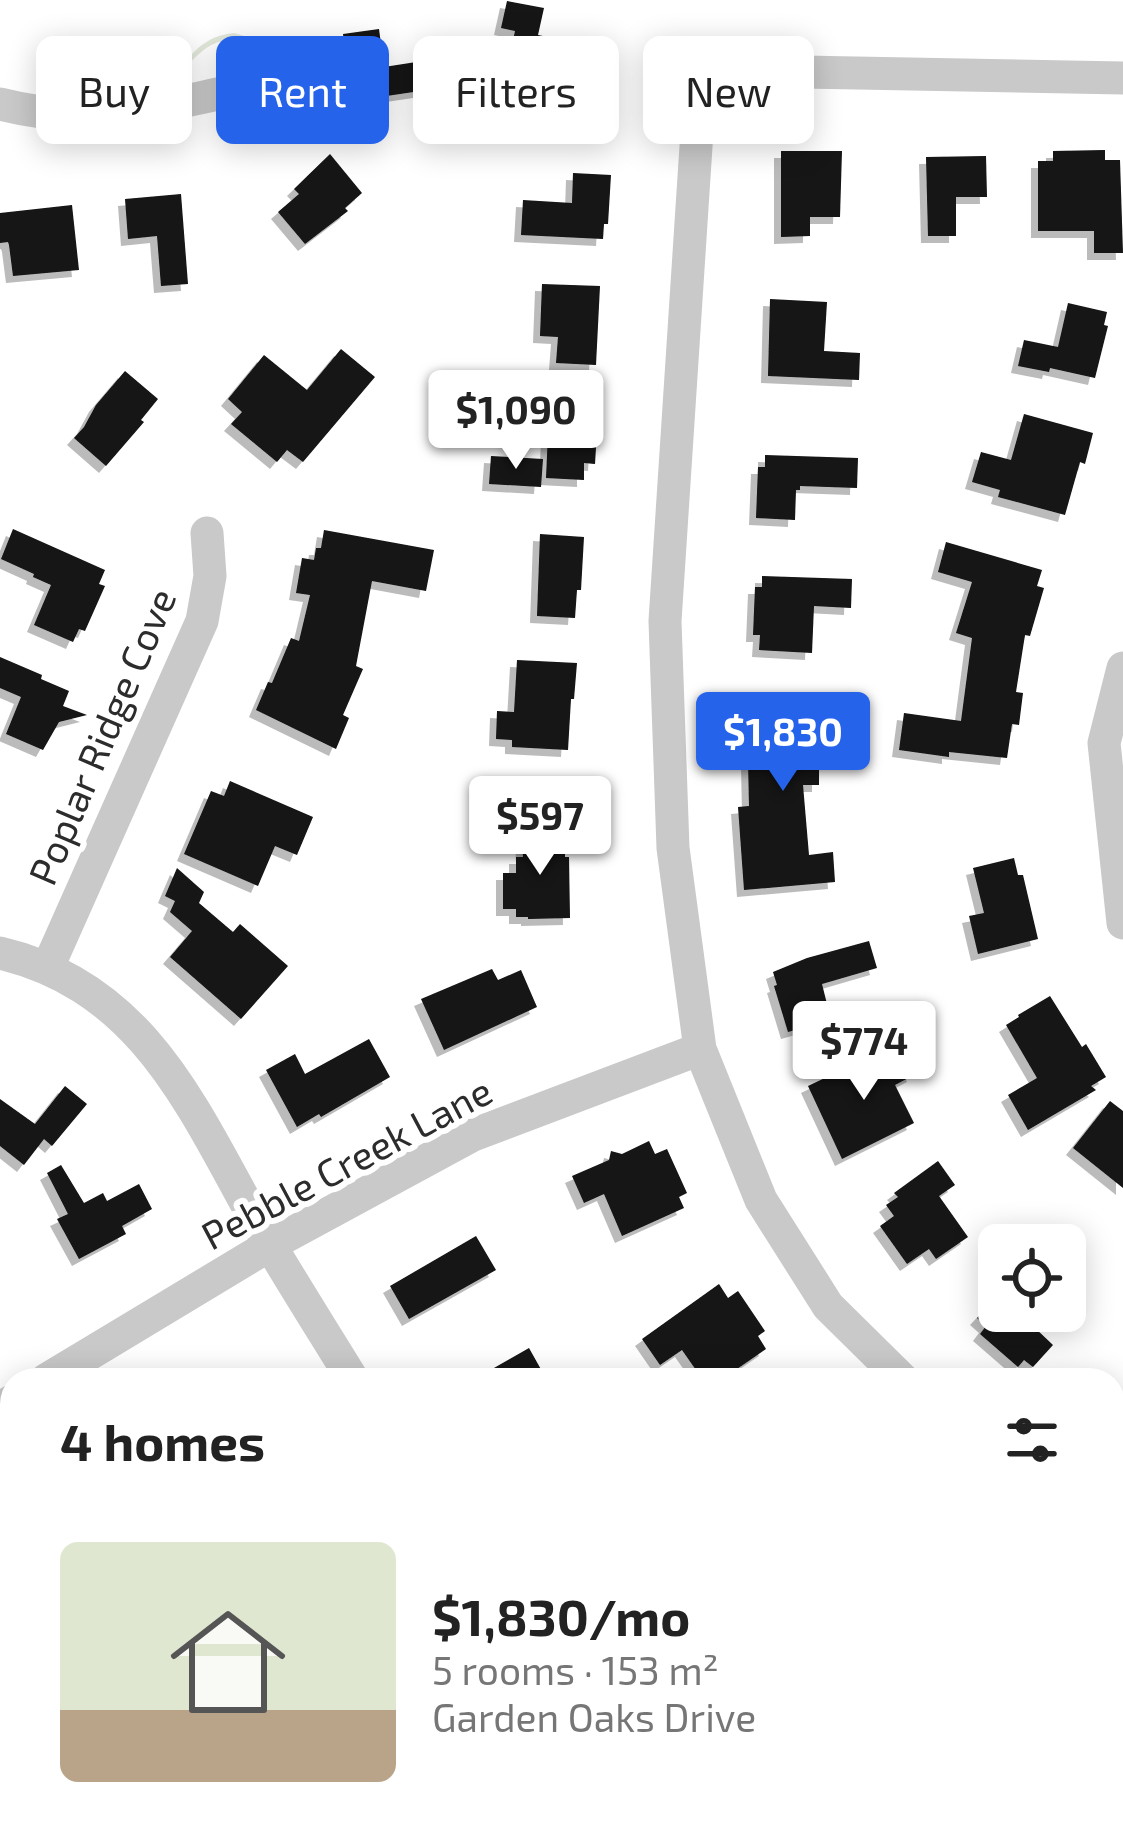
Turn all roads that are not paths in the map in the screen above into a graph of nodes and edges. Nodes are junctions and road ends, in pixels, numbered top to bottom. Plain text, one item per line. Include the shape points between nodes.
1 (1123, 78) edge
2 (216, 95) edge
3 (0, 104) edge
4 (207, 533) dead end
5 (1123, 668) edge
6 (1123, 923) edge
7 (0, 953) edge
8 (48, 967) junction
9 (700, 1048) junction
10 (270, 1245) junction
11 (66, 1368) edge
12 (346, 1368) edge
13 (891, 1368) edge

1 - 9 street via 701,70 665,621 673,848
2 - 3 street via 87,117
4 - 8 street, Poplar Ridge Cove via 202,621
5 - 6 street via 1104,743
7 - 8 street
8 - 10 street via 153,1048
9 - 10 street, Pebble Creek Lane via 473,1136
9 - 13 street via 761,1200 828,1306
10 - 11 street, Pebble Creek Lane
10 - 12 street

